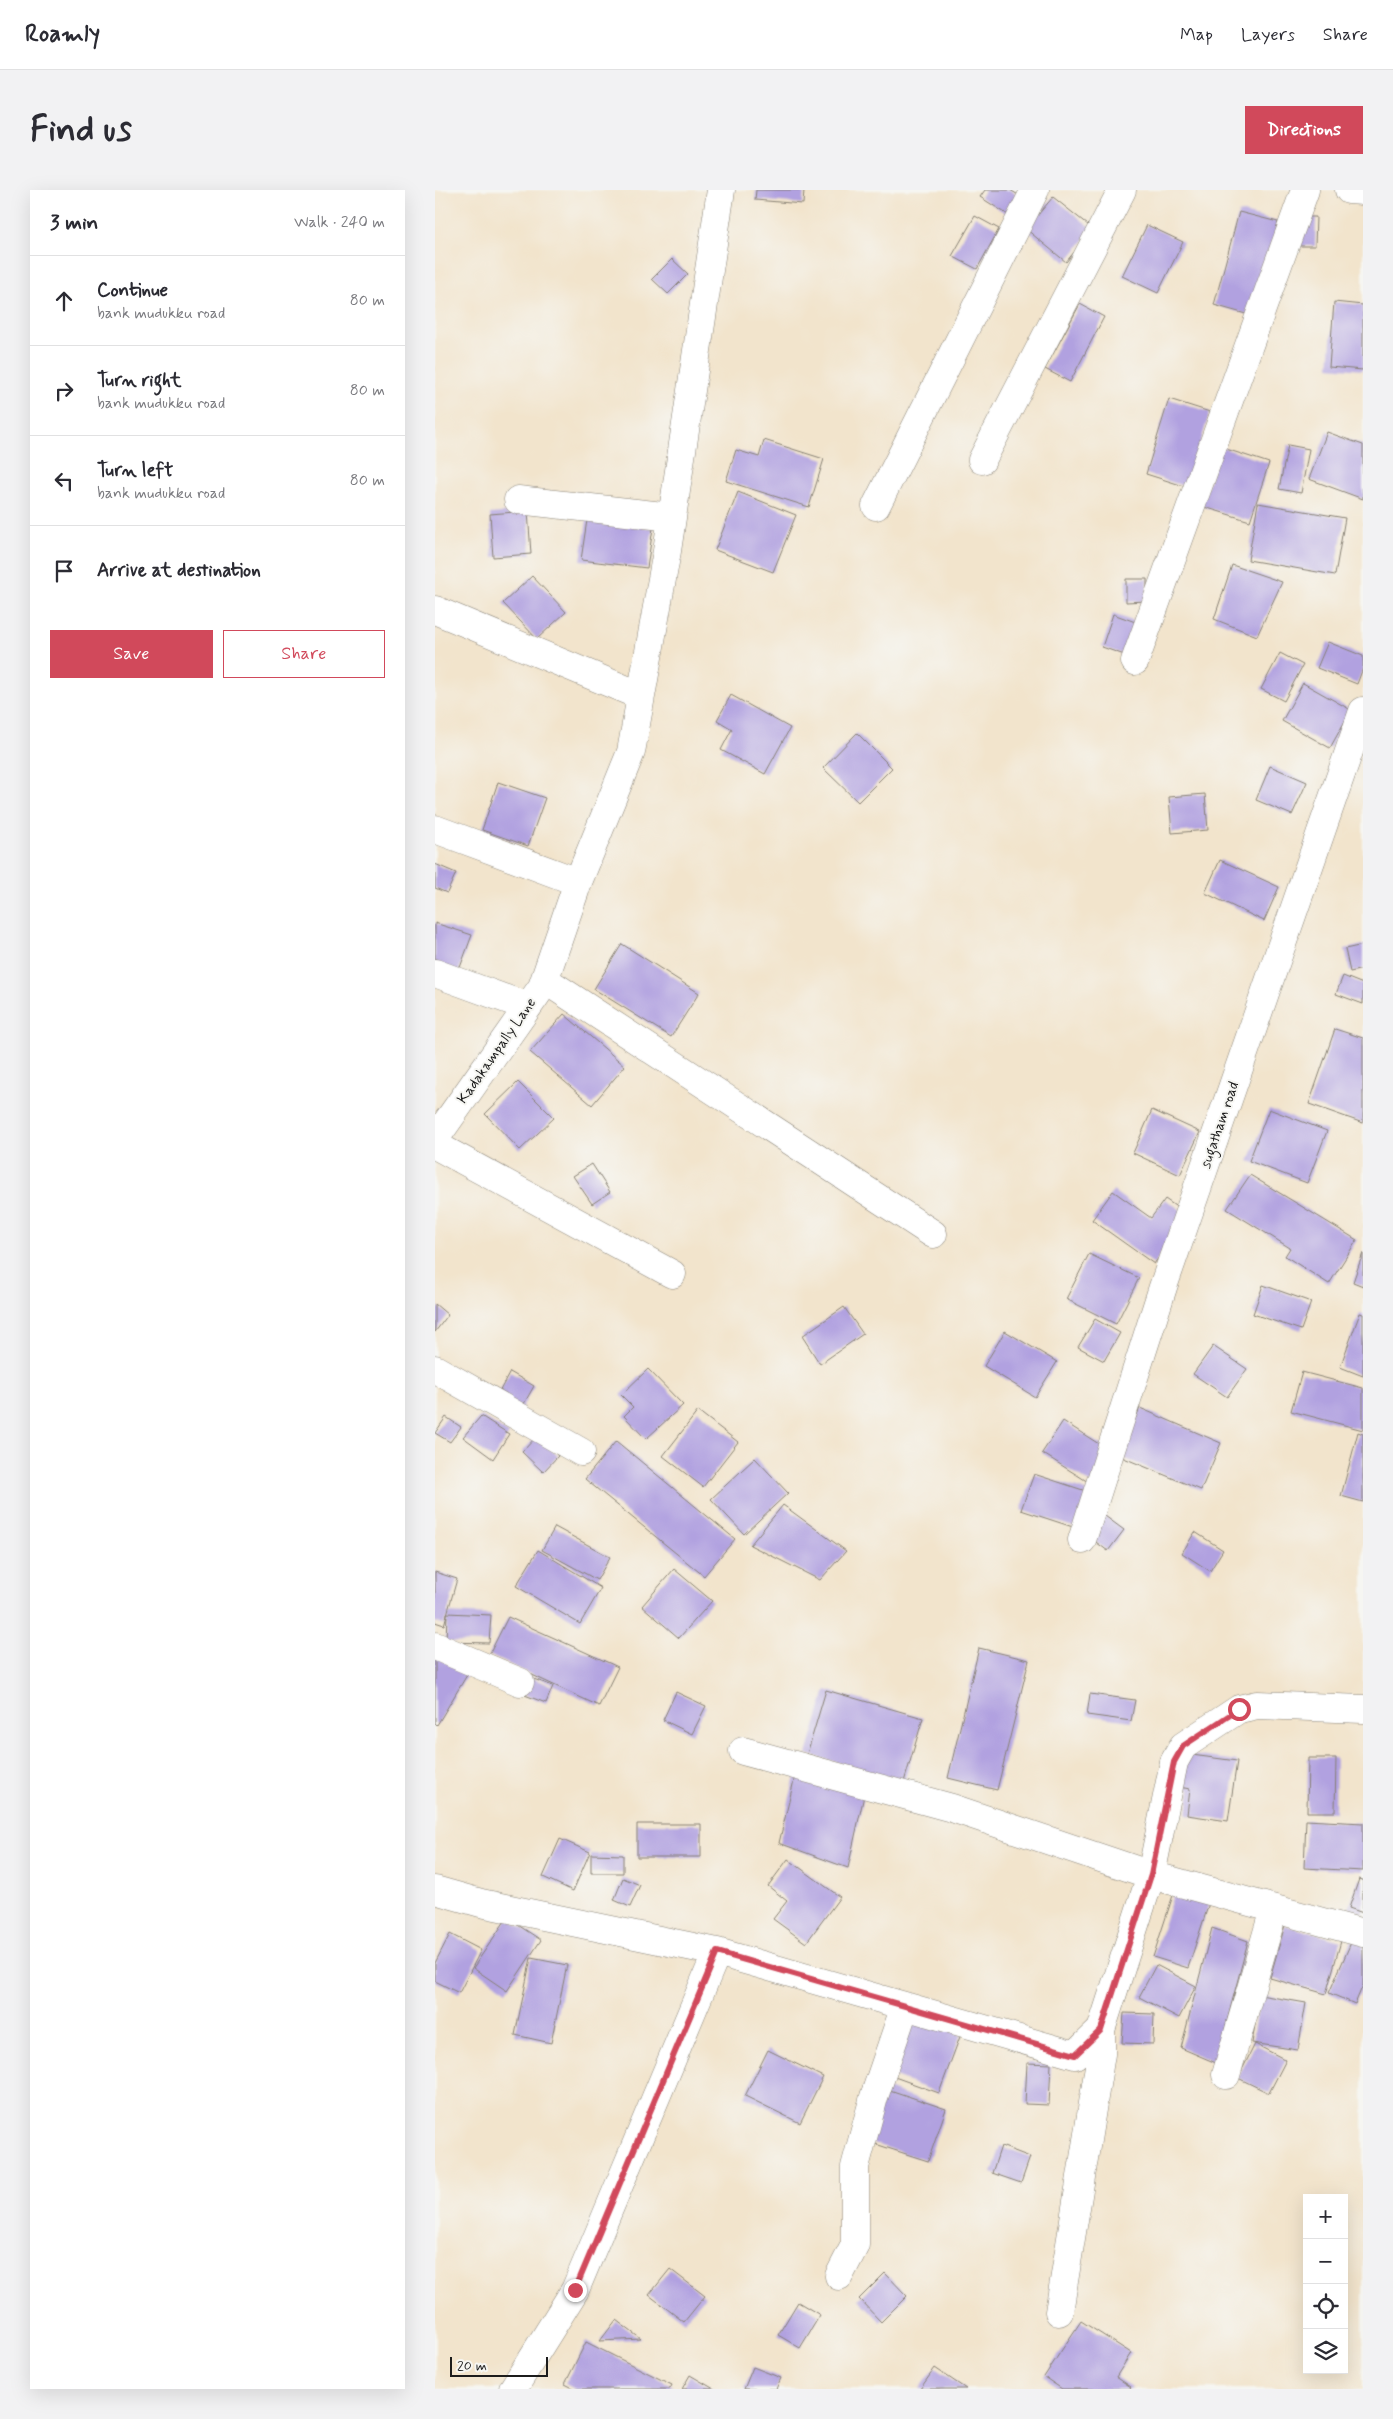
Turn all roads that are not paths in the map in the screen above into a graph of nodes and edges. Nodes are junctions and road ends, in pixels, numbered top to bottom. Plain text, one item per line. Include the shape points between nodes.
1 (721, 190) edge
2 (1035, 190) edge
3 (1122, 190) edge
4 (1305, 190) edge
5 (1349, 190) edge
6 (1363, 191) edge
7 (982, 460) dead end
8 (518, 500) dead end
9 (876, 506) dead end
10 (672, 518) junction
11 (435, 610) edge
12 (1135, 660) dead end
13 (641, 696) junction
14 (1363, 711) edge
15 (435, 829) edge
16 (578, 882) junction
17 (435, 973) edge
18 (538, 991) junction
19 (435, 1139) edge
20 (435, 1145) edge
21 (933, 1234) dead end
22 (672, 1274) dead end
23 (435, 1369) edge
24 (581, 1452) dead end
25 (1082, 1540) dead end
26 (435, 1646) edge
27 (520, 1682) dead end
28 (1363, 1709) edge
29 (743, 1751) dead end
30 (1151, 1875) junction
31 (435, 1890) edge
32 (1274, 1909) junction
33 (1363, 1933) edge
34 (717, 1952) junction
35 (905, 2006) junction
36 (1101, 2030) junction
37 (1226, 2075) dead end
38 (839, 2276) dead end
39 (1059, 2312) dead end
40 (513, 2389) edge

1 - 10 street, Kadakampally Lane
2 - 9 street
3 - 7 street
4 - 12 street
5 - 6 street
8 - 10 street
10 - 13 street, Kadakampally Lane
11 - 13 street
13 - 16 street, Kadakampally Lane via 631,752
14 - 25 street, sugatham road via 1163,1287
15 - 16 street
16 - 18 street, Kadakampally Lane
17 - 18 street
18 - 19 street, Kadakampally Lane
18 - 21 street
20 - 22 street
23 - 24 street
26 - 27 street
28 - 30 street via 1257,1705 1239,1709 1183,1746 1174,1762
29 - 30 street via 952,1808
30 - 32 street
30 - 36 street
31 - 34 street via 481,1903
32 - 33 street
32 - 37 street
34 - 35 street
34 - 40 street via 575,2290
35 - 36 street via 1075,2055
35 - 38 street via 874,2097 855,2167 855,2245
36 - 39 street via 1101,2054

